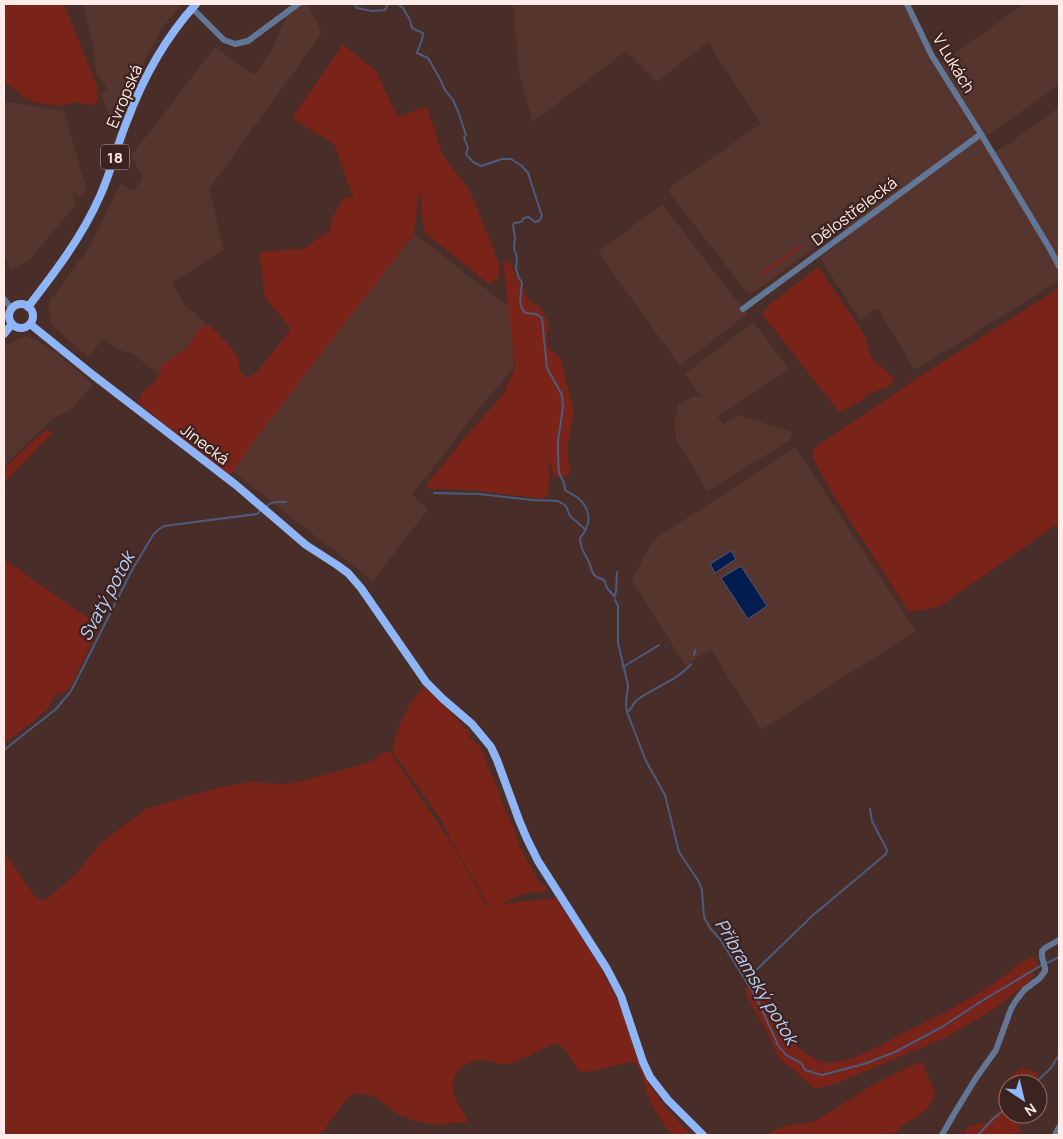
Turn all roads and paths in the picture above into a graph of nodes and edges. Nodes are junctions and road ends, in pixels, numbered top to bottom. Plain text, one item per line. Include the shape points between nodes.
1 (298, 4) edge
2 (907, 4) edge
3 (194, 6) edge
4 (981, 134) junction
5 (1059, 266) edge
6 (4, 299) edge
7 (28, 307) junction
8 (12, 309) junction
9 (743, 310) dead end
10 (12, 324) junction
11 (30, 324) junction
12 (4, 334) edge
13 (1059, 940) edge
14 (1059, 1127) edge
15 (703, 1135) edge
16 (942, 1135) edge
17 (1055, 1135) edge

1 - 3 street via 248,41 236,44 224,40
2 - 4 street, V Lukách via 932,56
3 - 7 main road, Evropská / 18 via 165,43 146,75 88,223
4 - 5 street, V Lukách
4 - 9 street, Dělostřelecká
6 - 8 street
7 - 8 main road via 18,305
7 - 11 main road via 32,314
8 - 10 main road via 9,317
10 - 11 main road via 20,328
10 - 12 main road
11 - 15 main road, Jinecká via 236,485 306,545 348,573 361,588 426,682 472,724 491,747 538,861 621,996 650,1078
13 - 16 street via 1042,951 1045,971 1015,1002 996,1050
14 - 17 street

